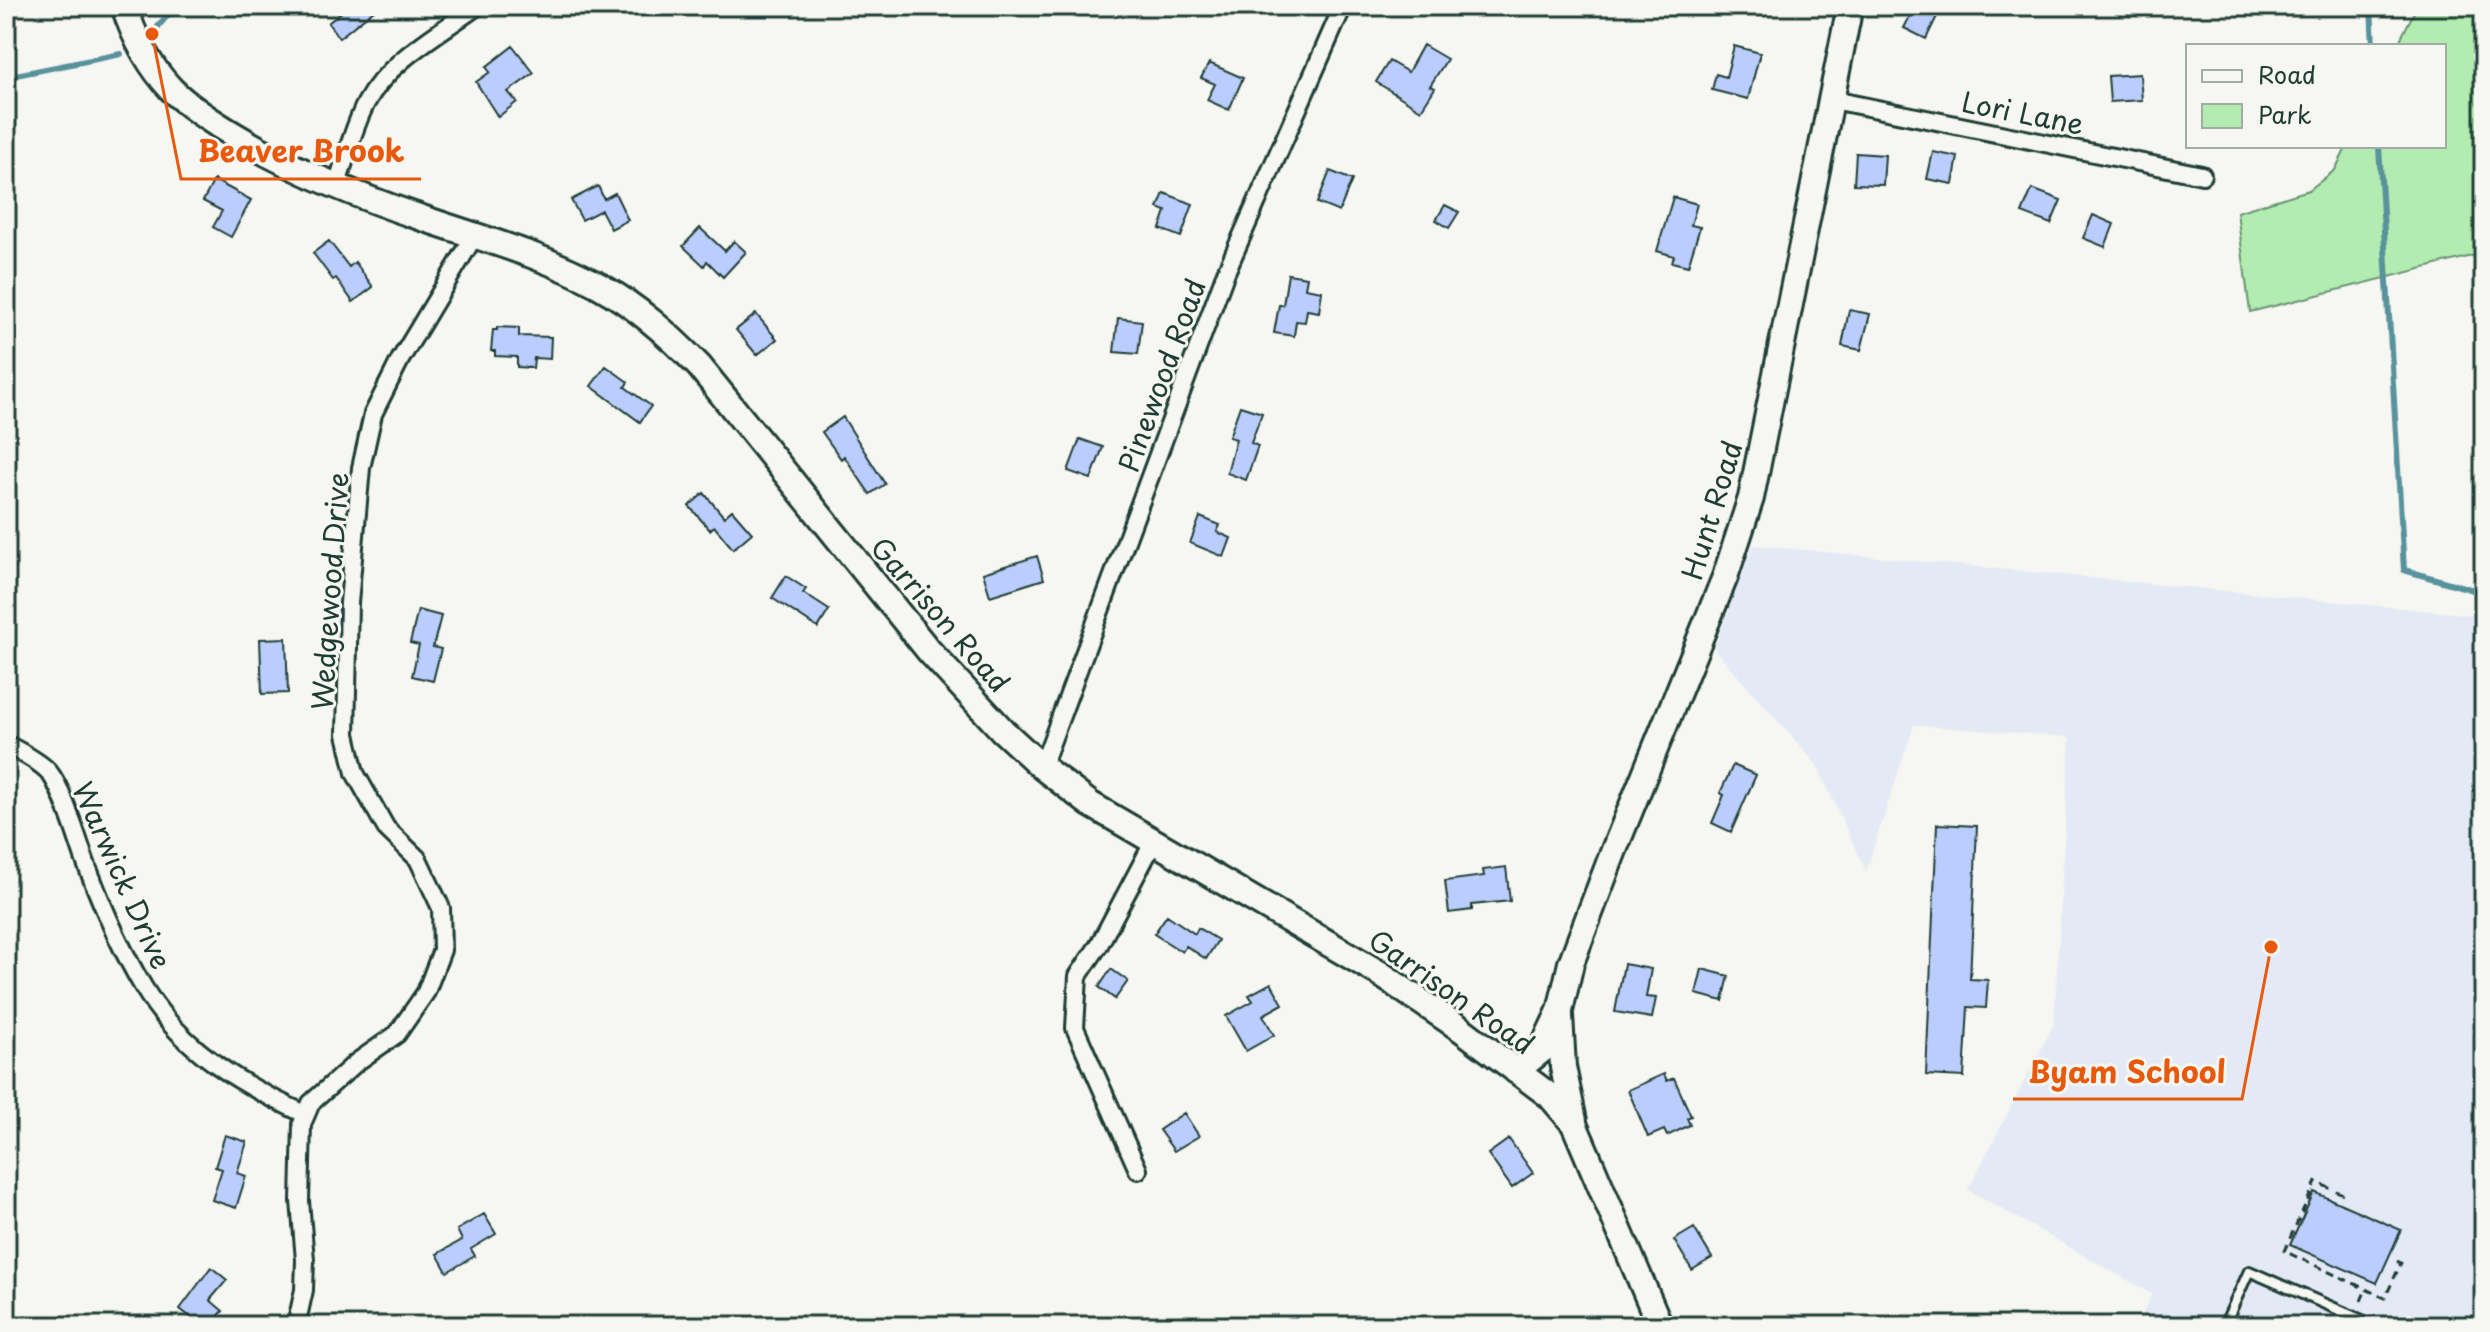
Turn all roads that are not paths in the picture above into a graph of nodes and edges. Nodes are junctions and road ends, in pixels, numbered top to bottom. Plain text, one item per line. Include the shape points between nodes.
1 (124, 6) edge
2 (477, 6) edge
3 (1343, 6) edge
4 (1850, 6) edge
5 (1833, 100) junction
6 (2202, 175) dead end
7 (337, 184) junction
8 (475, 235) junction
9 (6, 744) edge
10 (1042, 767) junction
11 (1154, 841) junction
12 (1560, 1011) junction
13 (1516, 1071) junction
14 (305, 1114) junction
15 (1574, 1124) junction
16 (1138, 1170) dead end
17 (296, 1326) edge
18 (1660, 1326) edge
19 (2224, 1326) edge
20 (2376, 1326) edge

1 - 7 street, Garrison Road via 153,66 184,100 264,153
2 - 7 street via 400,64 366,102
3 - 10 street, Pinewood Road via 1226,272
4 - 5 street, Hunt Road
5 - 6 street, Lori Lane
5 - 12 street, Hunt Road via 1751,498 1725,577 1571,963
7 - 8 street, Garrison Road
8 - 10 street, Garrison Road via 600,286 668,334 929,651
8 - 14 street, Wedgewood Drive via 373,414 361,468 349,603 346,734 355,773 386,828 418,859 441,908 442,950 426,992 397,1034 357,1062
9 - 14 street, Warwick Drive via 49,771 110,923 145,990 185,1040 217,1066
10 - 11 street, Garrison Road via 1090,804
11 - 13 street, Garrison Road via 1379,973
11 - 16 street via 1078,976 1075,1028
12 - 13 street, Hunt Road via 1541,1051
12 - 15 street, Hunt Road
13 - 15 street, Garrison Road via 1550,1096
14 - 17 street via 300,1201 304,1290
15 - 18 street, Garrison Road
19 - 20 lane via 2249,1271

